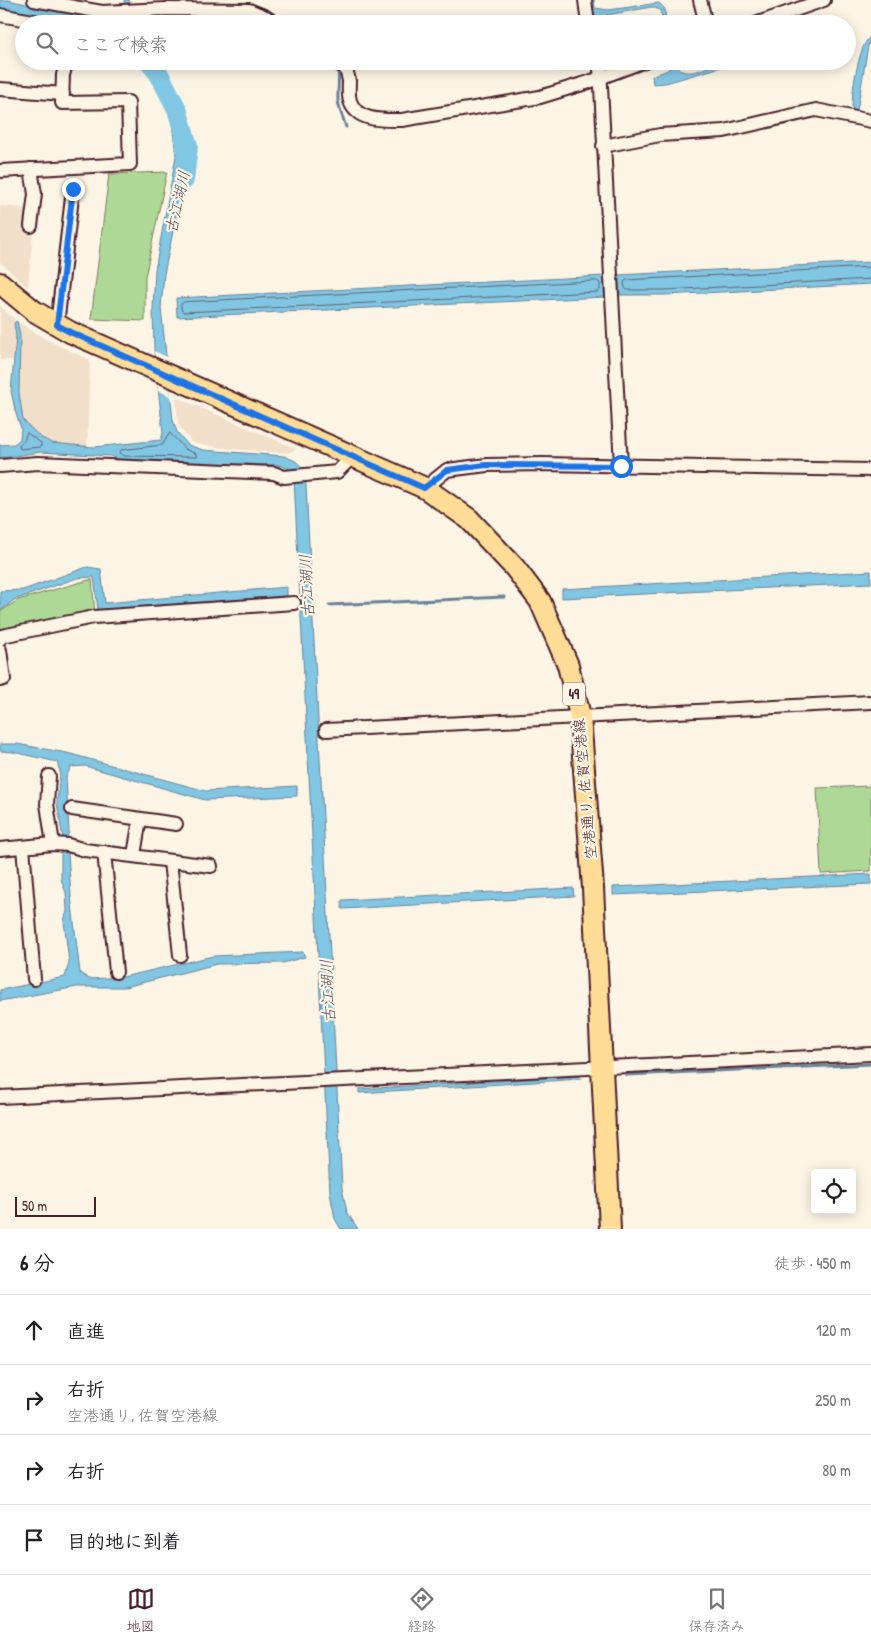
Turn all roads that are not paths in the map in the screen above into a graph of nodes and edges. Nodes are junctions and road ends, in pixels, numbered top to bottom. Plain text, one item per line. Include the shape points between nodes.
1 (34, 0) edge
2 (585, 0) edge
3 (700, 0) edge
4 (824, 0) edge
5 (84, 5) edge
6 (0, 15) edge
7 (263, 15) edge
8 (587, 15) edge
9 (704, 15) edge
10 (781, 15) edge
11 (15, 18) edge
12 (64, 70) edge
13 (346, 70) edge
14 (600, 70) edge
15 (621, 70) edge
16 (599, 78) junction
17 (0, 89) edge
18 (62, 94) junction
19 (871, 121) edge
20 (603, 146) junction
21 (31, 169) junction
22 (0, 170) edge
23 (73, 189) dead end
24 (31, 226) dead end
25 (0, 283) edge
26 (57, 325) junction
27 (352, 456) junction
28 (0, 466) edge
29 (621, 466) junction
30 (871, 470) edge
31 (424, 488) junction
32 (294, 603) dead end
33 (0, 639) edge
34 (0, 650) edge
35 (0, 680) edge
36 (871, 702) edge
37 (580, 716) junction
38 (326, 730) dead end
39 (49, 776) dead end
40 (72, 809) dead end
41 (140, 819) junction
42 (176, 824) dead end
43 (60, 844) junction
44 (23, 847) junction
45 (0, 849) edge
46 (104, 852) junction
47 (134, 855) junction
48 (170, 861) junction
49 (211, 866) dead end
50 (180, 955) dead end
51 (116, 972) dead end
52 (34, 979) dead end
53 (871, 1054) edge
54 (602, 1069) junction
55 (0, 1097) edge
56 (610, 1229) edge

1 - 5 street
2 - 8 street
3 - 9 street
4 - 10 street
5 - 7 street via 102,12 250,10
6 - 11 street
12 - 18 street
13 - 16 street via 354,110 379,120 402,120 540,97
14 - 16 street
15 - 16 street
16 - 20 street
17 - 18 street
18 - 21 street via 62,103 128,102 130,164
19 - 20 street via 816,110 724,131 660,135
20 - 29 street
21 - 22 street
21 - 24 street via 35,194
23 - 26 street
25 - 26 main road, 空港通り, 佐賀空港線 / 49
26 - 27 main road, 空港通り, 佐賀空港線 / 49
27 - 28 street via 336,472 284,477 274,473 68,464
27 - 31 main road, 空港通り, 佐賀空港線 / 49
29 - 30 street
29 - 31 street via 486,465 447,470
31 - 37 main road, 空港通り, 佐賀空港線 / 49 via 469,519 515,568 540,601 568,665
32 - 33 street via 94,617
34 - 35 street via 4,679
36 - 37 street
37 - 38 street
37 - 54 main road, 空港通り, 佐賀空港線 / 49
39 - 43 street via 47,804
40 - 41 street
41 - 42 street
41 - 47 street
43 - 44 street
43 - 46 street
44 - 45 street
44 - 52 street
46 - 47 street
46 - 51 street
47 - 48 street
48 - 49 street
48 - 50 street
53 - 54 street
54 - 55 street
54 - 56 main road, 空港通り, 佐賀空港線 / 49

